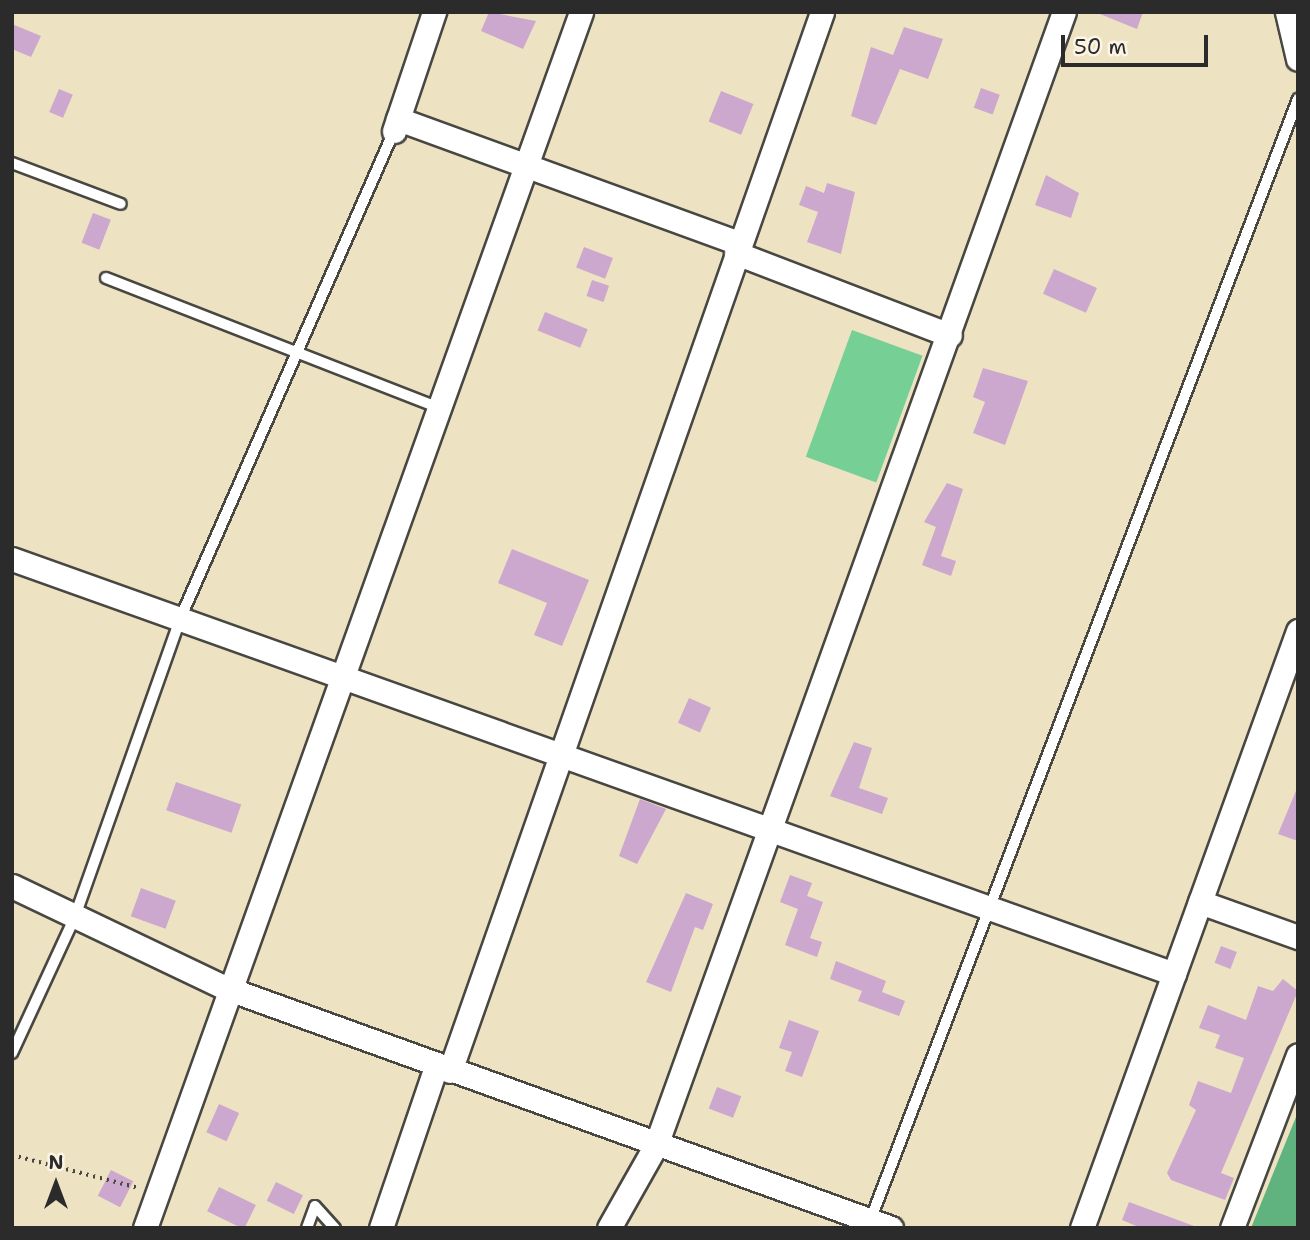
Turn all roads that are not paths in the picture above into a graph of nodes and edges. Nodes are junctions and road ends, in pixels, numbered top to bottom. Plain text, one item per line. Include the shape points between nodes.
1 (434, 12) edge
2 (581, 12) edge
3 (822, 12) edge
4 (1064, 12) edge
5 (1287, 12) edge
6 (1298, 58) edge
7 (1298, 99) edge
8 (396, 125) junction
9 (12, 163) edge
10 (529, 167) junction
11 (121, 204) dead end
12 (737, 248) junction
13 (106, 278) dead end
14 (950, 335) junction
15 (297, 353) junction
16 (440, 408) junction
17 (12, 559) edge
18 (180, 619) junction
19 (1298, 631) edge
20 (341, 677) junction
21 (564, 756) junction
22 (771, 830) junction
23 (12, 886) edge
24 (1200, 902) junction
25 (990, 908) junction
26 (74, 919) junction
27 (1298, 937) edge
28 (1174, 974) junction
29 (226, 989) junction
30 (12, 1054) edge
31 (1298, 1055) edge
32 (443, 1068) junction
33 (656, 1145) junction
34 (877, 1225) edge
35 (145, 1228) edge
36 (307, 1228) edge
37 (335, 1228) edge
38 (381, 1228) edge
39 (608, 1228) edge
40 (1082, 1228) edge
41 (1232, 1228) edge

1 - 8 street
2 - 10 street
3 - 12 street
4 - 14 street
5 - 6 street
7 - 25 lane
8 - 10 street
8 - 15 lane
9 - 11 lane
10 - 12 street
10 - 16 street
12 - 14 street
12 - 21 street
13 - 15 lane
14 - 22 street
15 - 16 lane
15 - 18 lane
16 - 20 street
17 - 18 street
18 - 20 street
18 - 26 lane
19 - 24 street
20 - 21 street
20 - 29 street
21 - 22 street
21 - 32 street
22 - 25 street
22 - 33 street
23 - 26 street
24 - 27 street
24 - 28 street
25 - 28 street
25 - 34 lane
26 - 29 street
26 - 30 lane
28 - 40 street
29 - 32 street
29 - 35 street
31 - 41 street
32 - 33 street
32 - 38 street
33 - 34 street
33 - 39 street
36 - 37 lane via 315,1206

